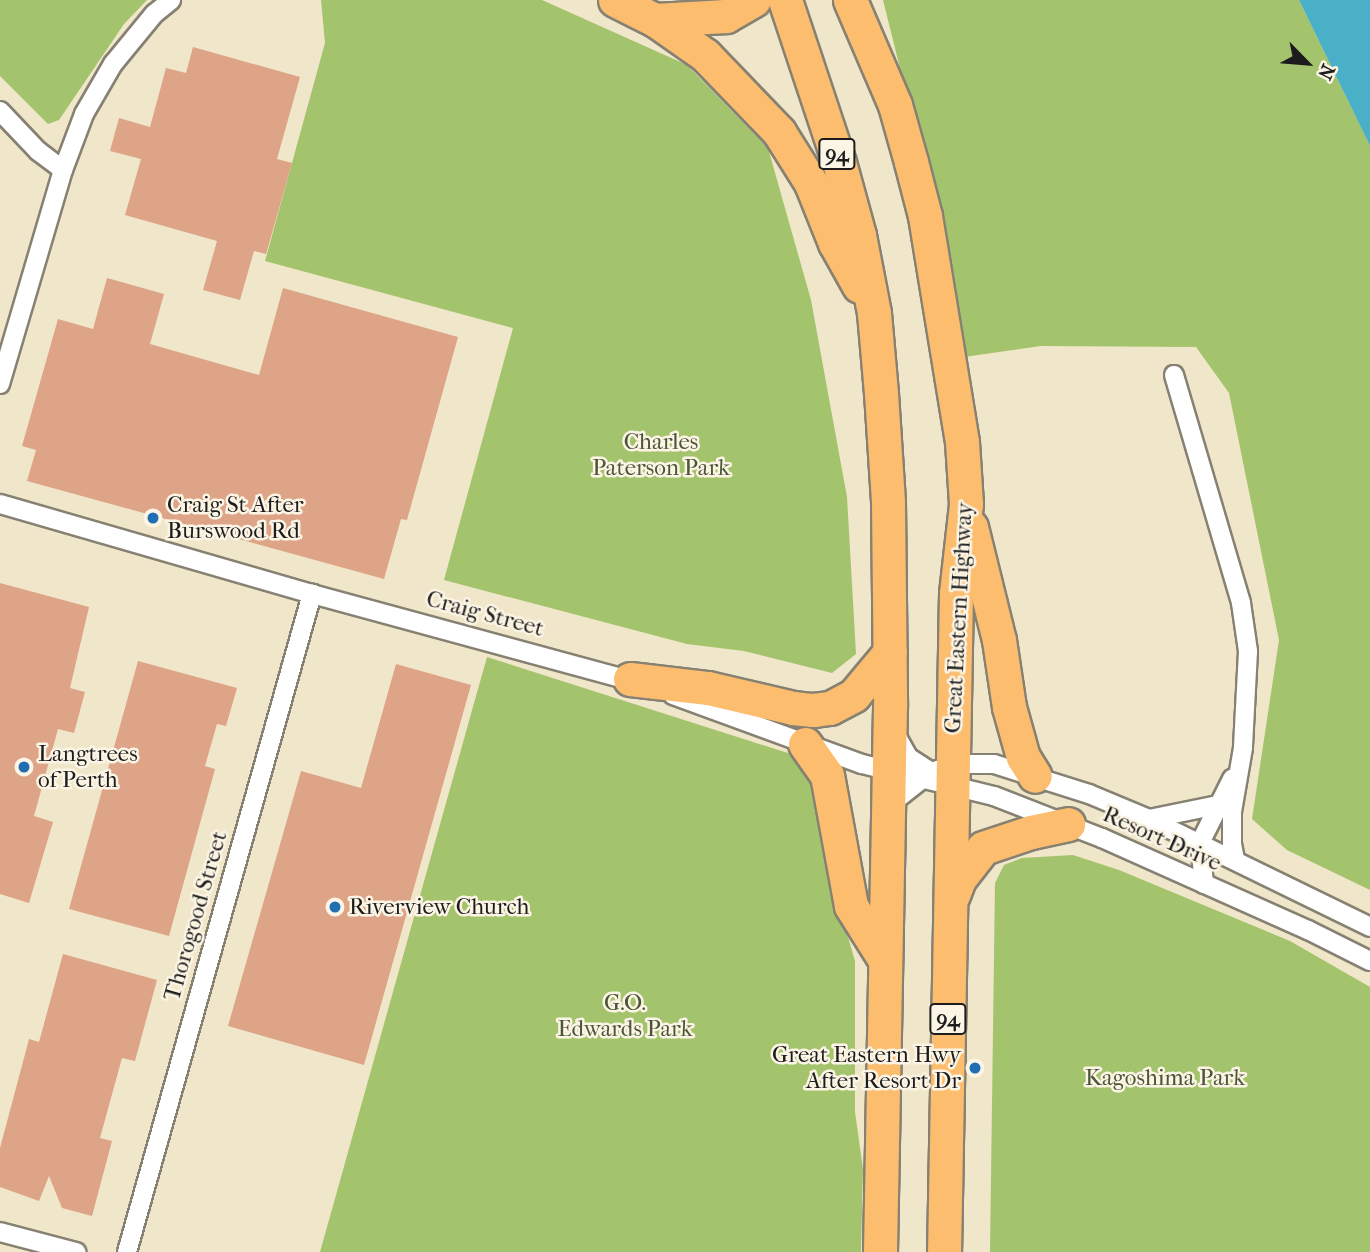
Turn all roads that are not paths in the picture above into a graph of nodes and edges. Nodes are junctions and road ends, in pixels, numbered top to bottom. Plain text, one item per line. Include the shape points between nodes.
1 (171, 0) edge
2 (615, 0) edge
3 (754, 0) edge
4 (785, 0) edge
5 (850, 0) edge
6 (656, 20) junction
7 (0, 111) edge
8 (63, 170) junction
9 (874, 313) junction
10 (1174, 375) dead end
11 (0, 384) edge
12 (0, 504) edge
13 (966, 504) junction
14 (312, 594) junction
15 (890, 652) junction
16 (629, 679) junction
17 (890, 707) junction
18 (805, 744) junction
19 (889, 770) junction
20 (1237, 770) junction
21 (940, 776) junction
22 (1035, 776) junction
23 (1218, 805) junction
24 (888, 806) junction
25 (1149, 818) junction
26 (1068, 824) junction
27 (1200, 843) junction
28 (1236, 860) junction
29 (1204, 884) junction
30 (950, 904) junction
31 (1370, 927) edge
32 (885, 960) junction
33 (1370, 961) edge
34 (0, 1231) edge
35 (76, 1252) edge
36 (127, 1252) edge
37 (880, 1252) edge
38 (944, 1252) edge

1 - 8 street via 154,14 98,86
2 - 6 highway
3 - 6 highway via 726,16
4 - 9 highway, 94 via 839,162
5 - 13 highway, Great Eastern Highway / 94 via 895,105 925,216 961,443
6 - 9 highway via 705,55 779,132 811,183 835,243
7 - 8 street
8 - 11 street
9 - 15 highway, 94 via 888,502
10 - 20 street via 1243,615 1248,699
12 - 14 street, Craig Street
13 - 21 highway, Great Eastern Highway / 94
13 - 22 highway via 999,640 1009,707 1023,757
14 - 16 street, Craig Street
14 - 36 street, Thorogood Street
15 - 16 highway via 854,695 830,708 813,710 708,688
15 - 17 highway, 94
16 - 18 street, Craig Street
17 - 19 highway, 94
17 - 21 street, Resort Drive via 897,737 908,757
18 - 19 street, Craig Street
18 - 32 highway via 827,775 851,906
19 - 21 street, Craig Street
19 - 24 highway, 94
20 - 23 street
20 - 28 street via 1232,844
21 - 22 street, Resort Drive via 994,764
21 - 24 street
21 - 26 street, Resort Drive
21 - 30 highway, Great Eastern Highway / 94
22 - 25 street, Resort Drive
23 - 25 street
23 - 27 street
24 - 32 highway, 94
25 - 27 street, Resort Drive
26 - 29 street, Resort Drive
26 - 30 highway via 983,848 959,879
27 - 28 street, Resort Drive
27 - 29 street
28 - 31 street, Resort Drive
29 - 33 street, Resort Drive
30 - 38 highway, Great Eastern Highway / 94
32 - 37 highway, 94
34 - 35 street

